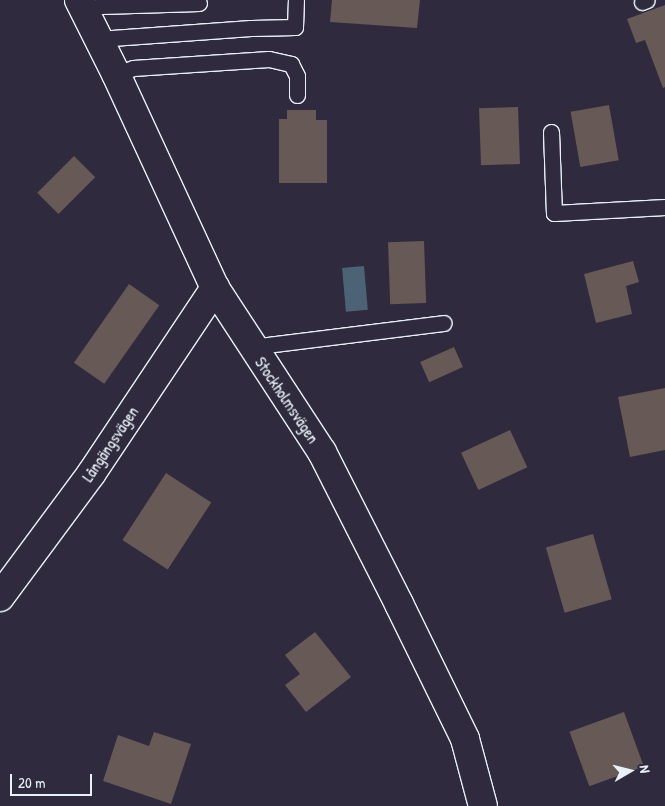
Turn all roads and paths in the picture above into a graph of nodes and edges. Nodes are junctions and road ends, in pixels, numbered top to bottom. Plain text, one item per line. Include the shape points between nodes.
1 (296, 0) edge
2 (199, 3) dead end
3 (81, 5) edge
4 (98, 39) junction
5 (116, 74) junction
6 (297, 94) dead end
7 (551, 132) dead end
8 (665, 207) edge
9 (215, 288) junction
10 (444, 323) dead end
11 (251, 347) junction
12 (0, 597) edge
13 (483, 806) edge

1 - 4 lane via 295,28
2 - 3 lane
3 - 4 street, Stockholmsvägen
4 - 5 street, Stockholmsvägen
5 - 6 lane via 133,68 269,59 291,64 297,76
5 - 9 street, Stockholmsvägen
7 - 8 lane via 554,213
9 - 11 street, Stockholmsvägen
9 - 12 street, Långängsvägen via 91,474
10 - 11 lane
11 - 13 street, Stockholmsvägen via 322,452 465,738

